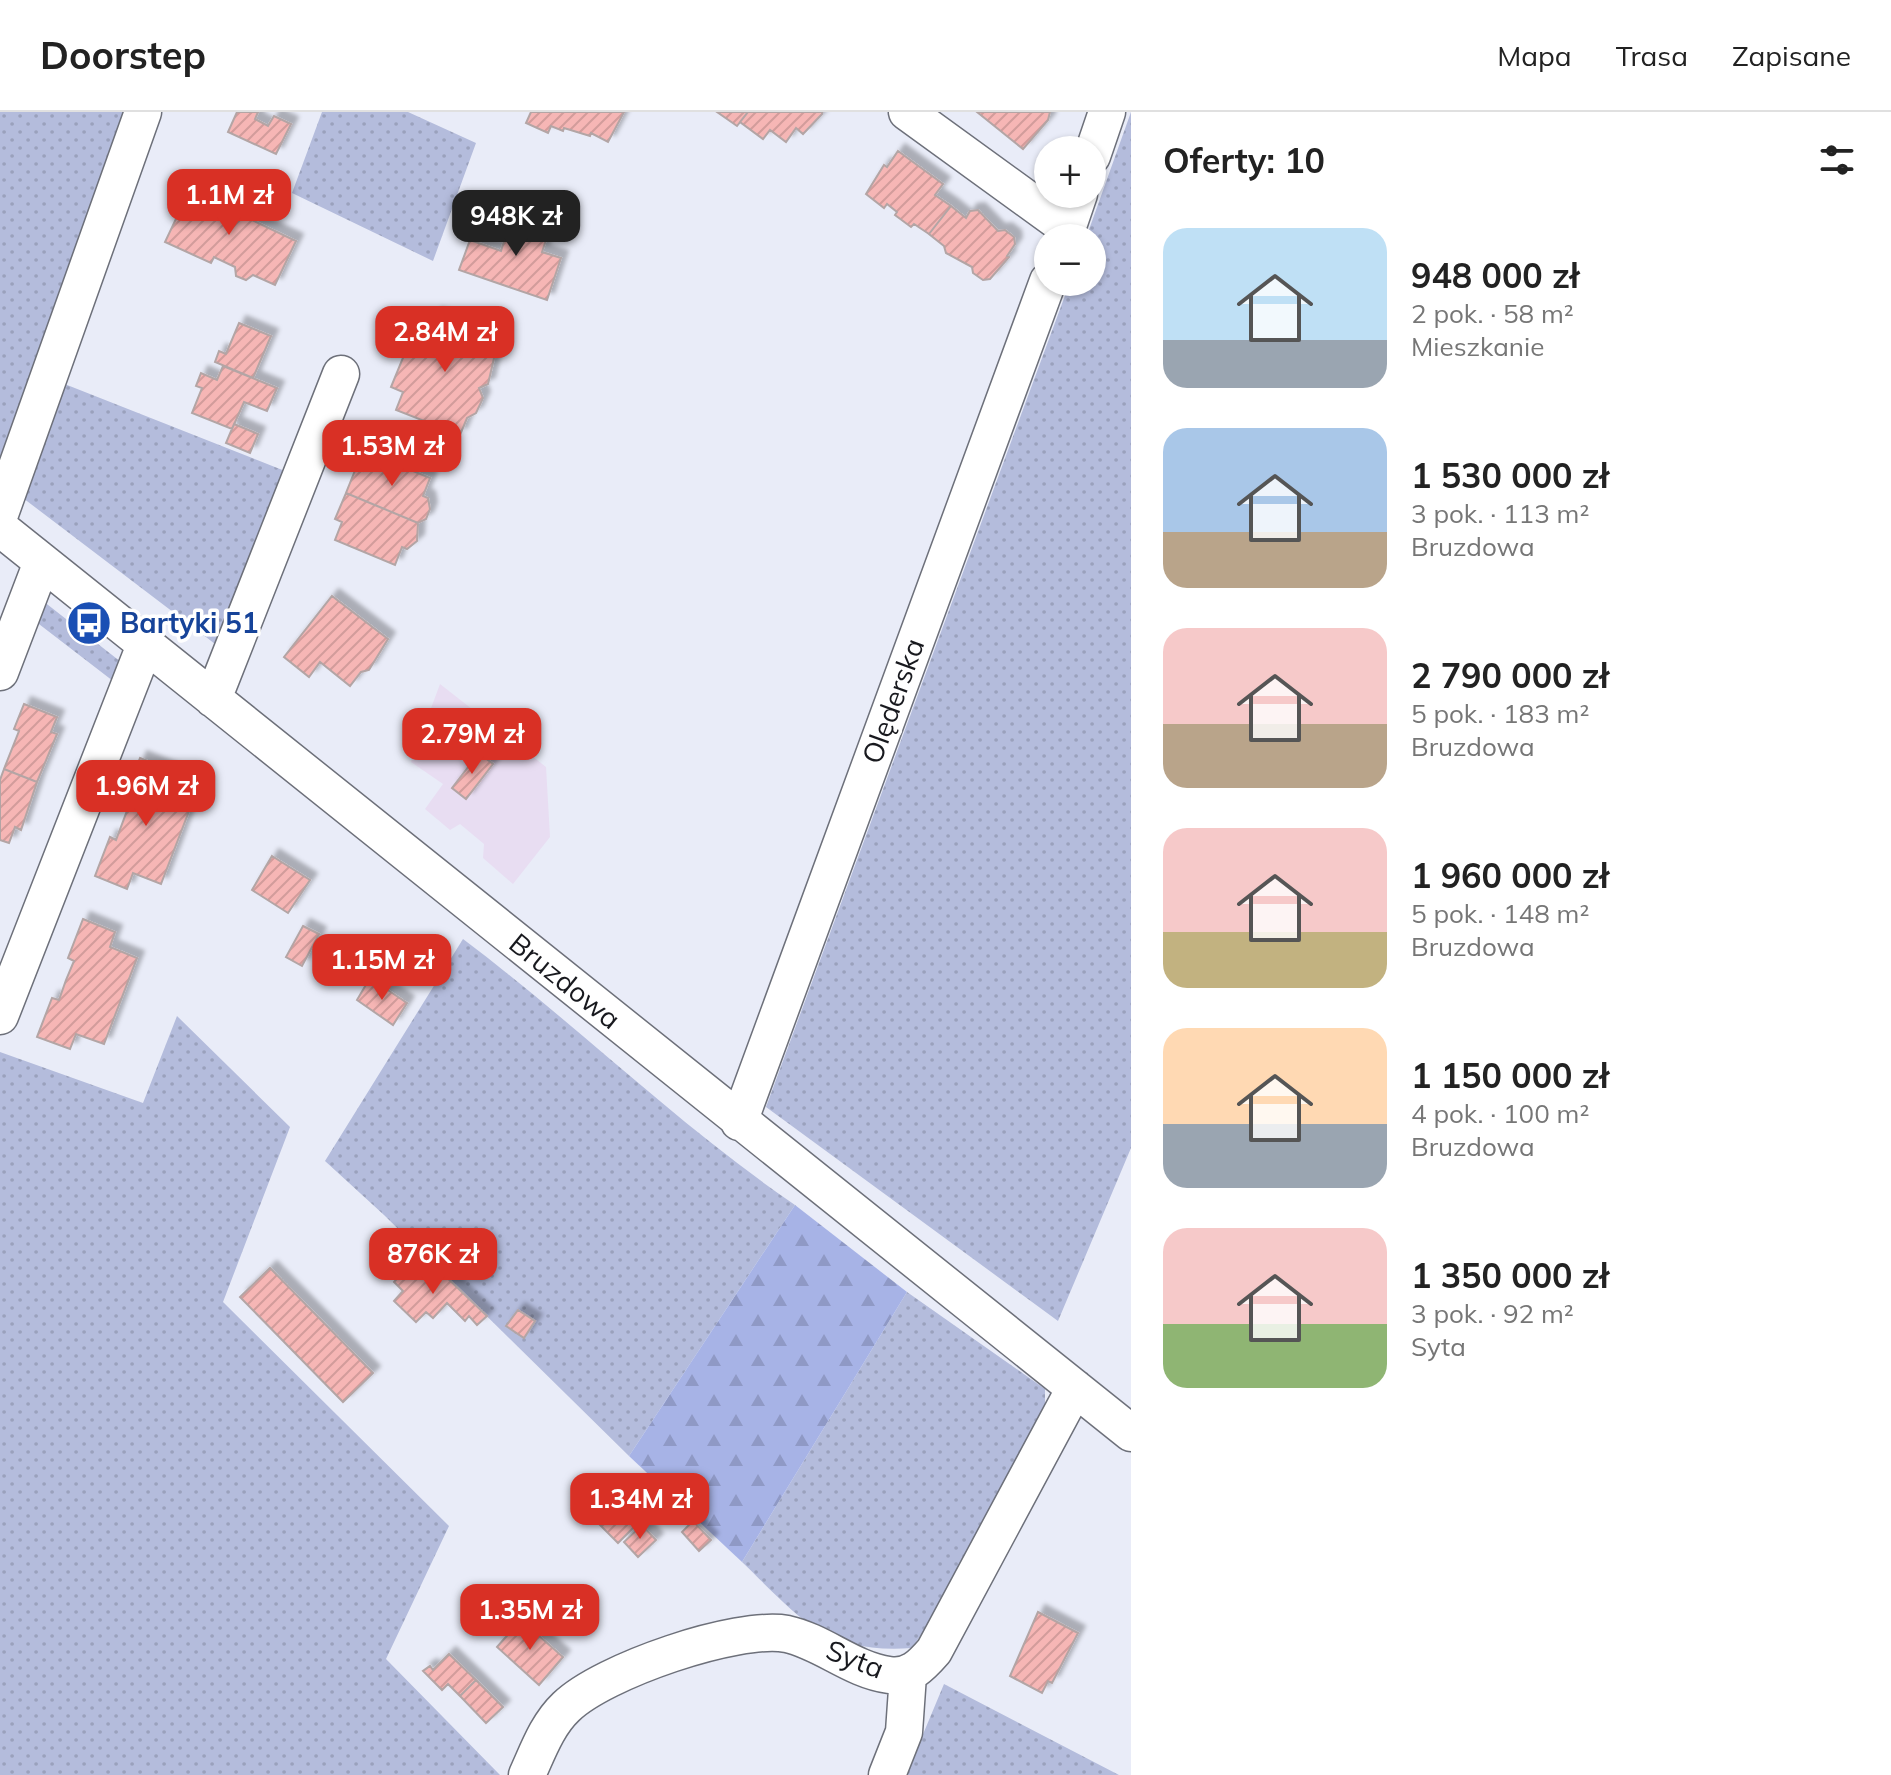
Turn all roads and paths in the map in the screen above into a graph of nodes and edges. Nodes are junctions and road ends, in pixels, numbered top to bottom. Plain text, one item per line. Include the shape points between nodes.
1 (143, 112) edge
2 (907, 112) edge
3 (1107, 112) edge
4 (1099, 136) edge
5 (1054, 224) edge
6 (1042, 296) edge
7 (341, 374) dead end
8 (0, 514) edge
9 (0, 528) edge
10 (42, 562) junction
11 (145, 645) junction
12 (0, 672) edge
13 (213, 699) junction
14 (0, 1016) edge
15 (739, 1122) junction
16 (1075, 1388) junction
17 (1131, 1433) edge
18 (908, 1675) junction
19 (527, 1775) edge
20 (887, 1775) edge

1 - 8 street
2 - 5 street
3 - 4 street
6 - 15 street, Olęderska
7 - 13 street
9 - 10 street, Bruzdowa
10 - 11 street, Bruzdowa
10 - 12 street
11 - 13 street, Bruzdowa
11 - 14 street
13 - 15 street, Bruzdowa
15 - 16 street, Bruzdowa
16 - 17 street, Bruzdowa
16 - 18 street, Syta via 934,1651
18 - 19 street, Syta via 869,1670 805,1640 766,1632 681,1652 620,1673 567,1706 548,1729
18 - 20 street via 904,1732

